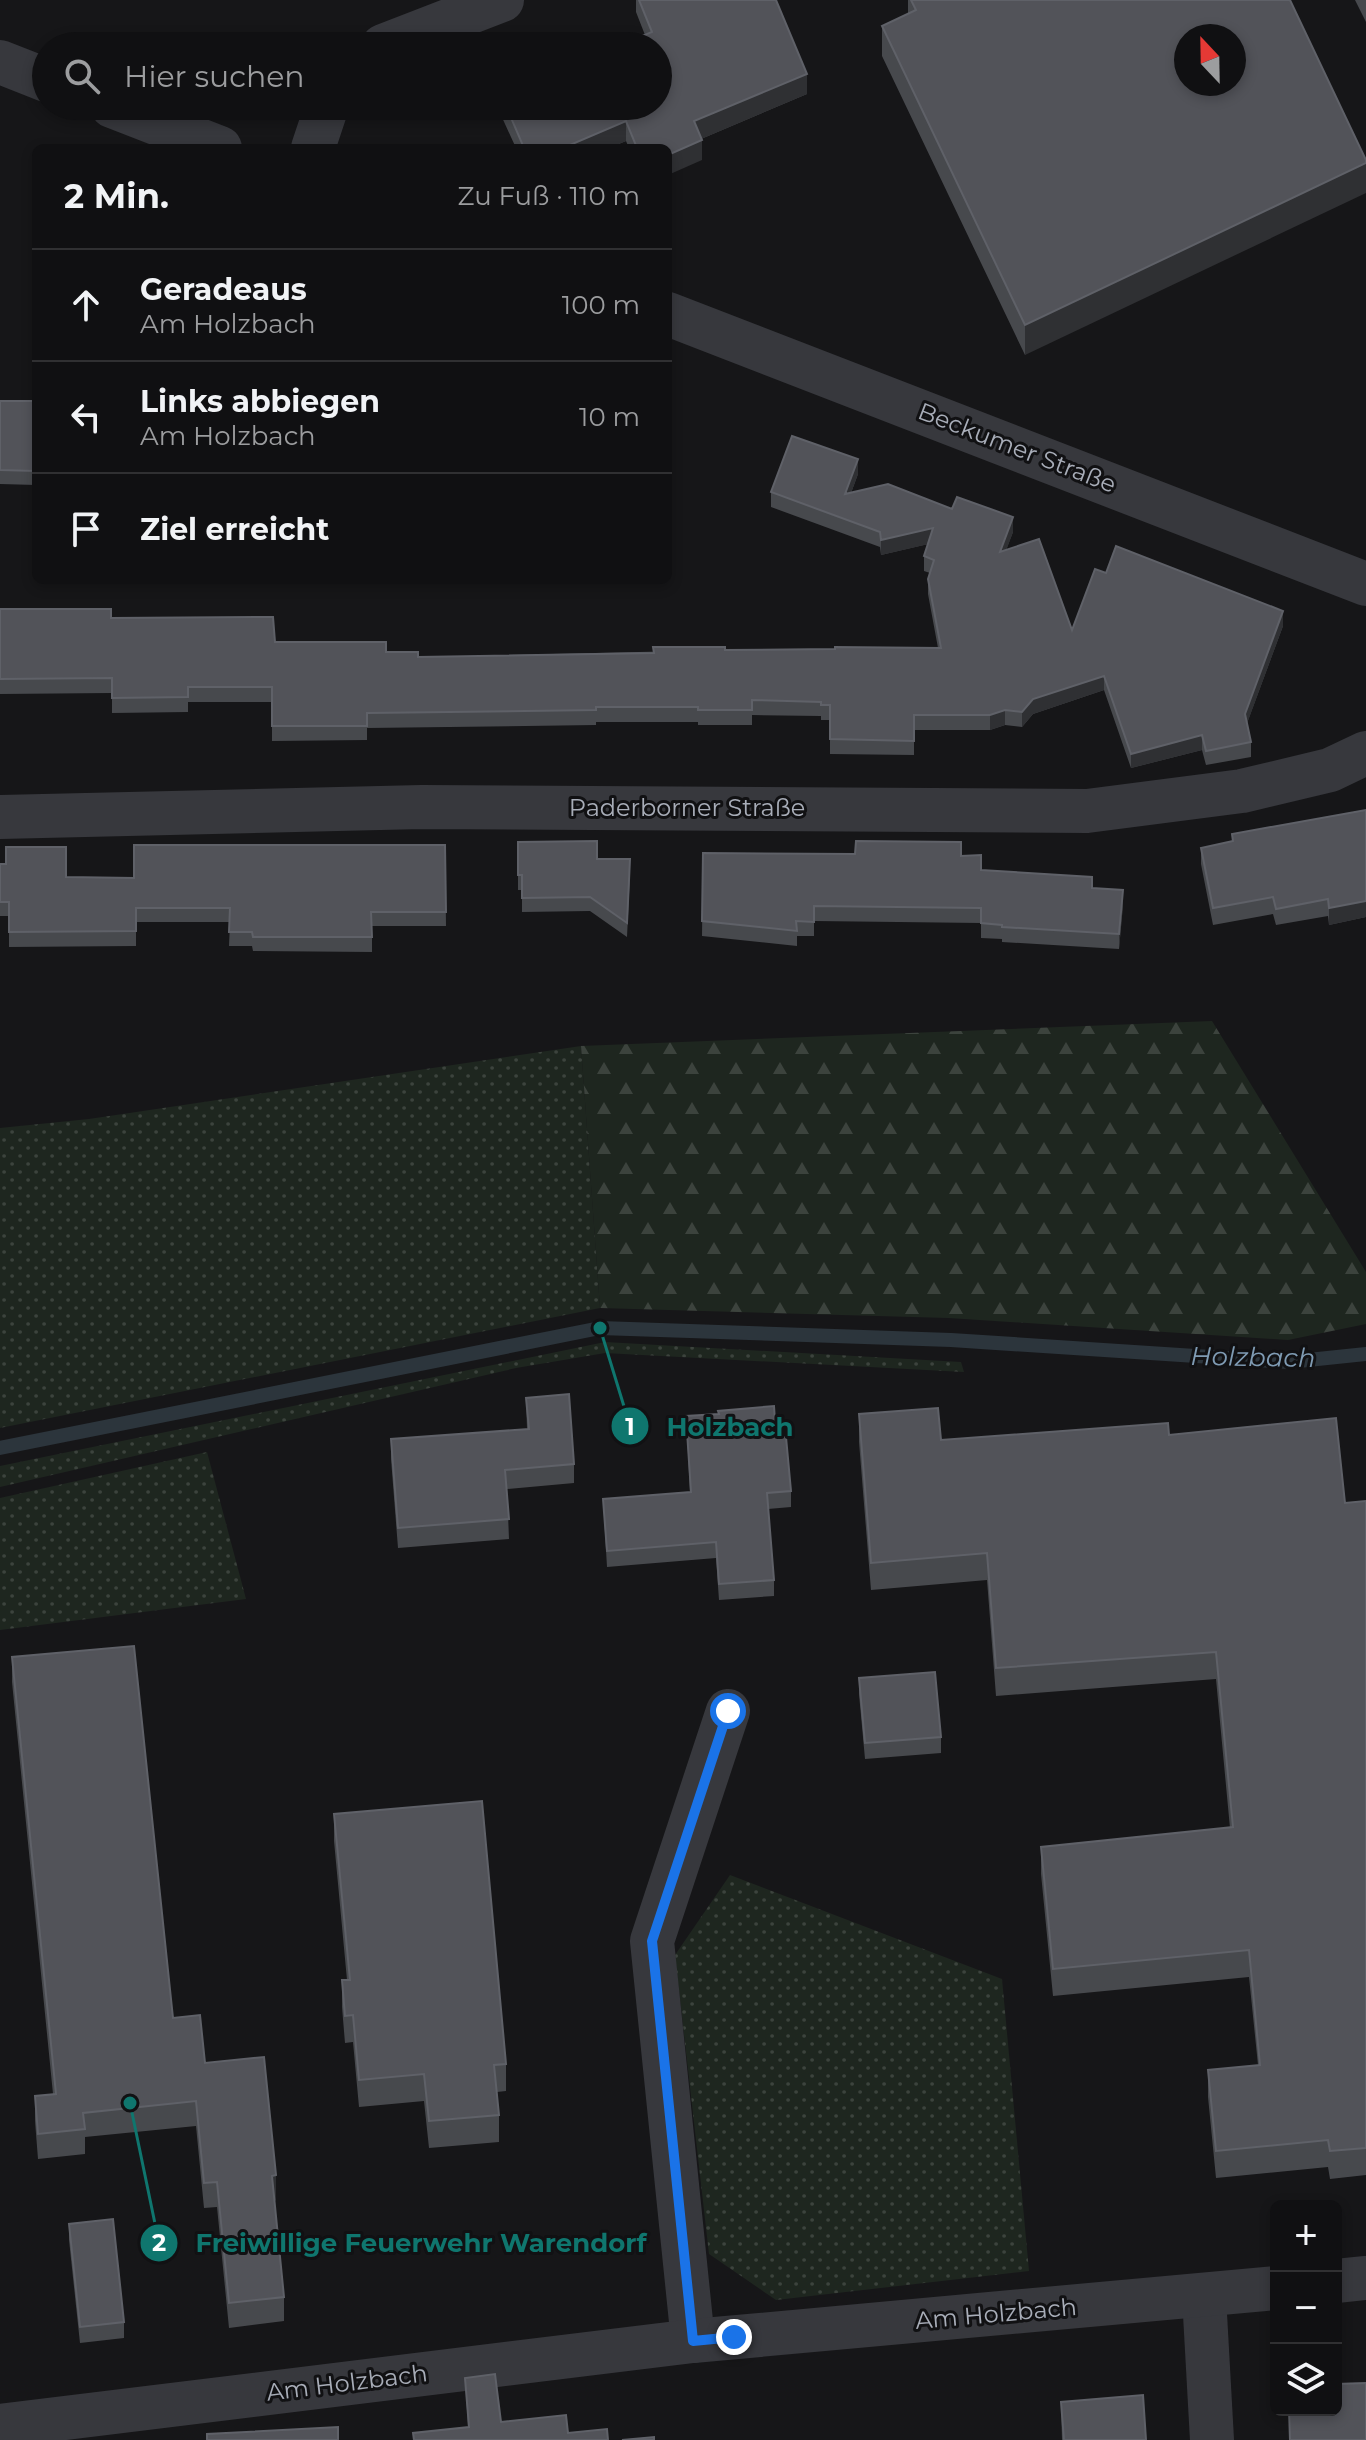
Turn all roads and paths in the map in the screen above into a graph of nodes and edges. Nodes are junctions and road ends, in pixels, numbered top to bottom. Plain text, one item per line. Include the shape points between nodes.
1 (502, 0) edge
2 (419, 32) edge
3 (0, 62) edge
4 (32, 75) edge
5 (148, 120) edge
6 (322, 120) edge
7 (210, 144) edge
8 (314, 144) edge
9 (672, 316) edge
10 (1366, 584) edge
11 (1366, 753) edge
12 (0, 817) edge
13 (728, 1711) dead end
14 (1366, 2278) edge
15 (1342, 2280) edge
16 (1270, 2289) edge
17 (1204, 2296) junction
18 (693, 2341) junction
19 (0, 2426) edge
20 (1212, 2440) edge

1 - 2 street
3 - 4 street
5 - 7 street
6 - 8 street
9 - 10 street, Beckumer Straße
11 - 12 street, Paderborner Straße via 1330,770 1242,791 1087,811 422,807
13 - 18 street via 652,1941
14 - 15 street
16 - 17 street, Am Holzbach
17 - 18 street, Am Holzbach
17 - 20 street
18 - 19 street, Am Holzbach

